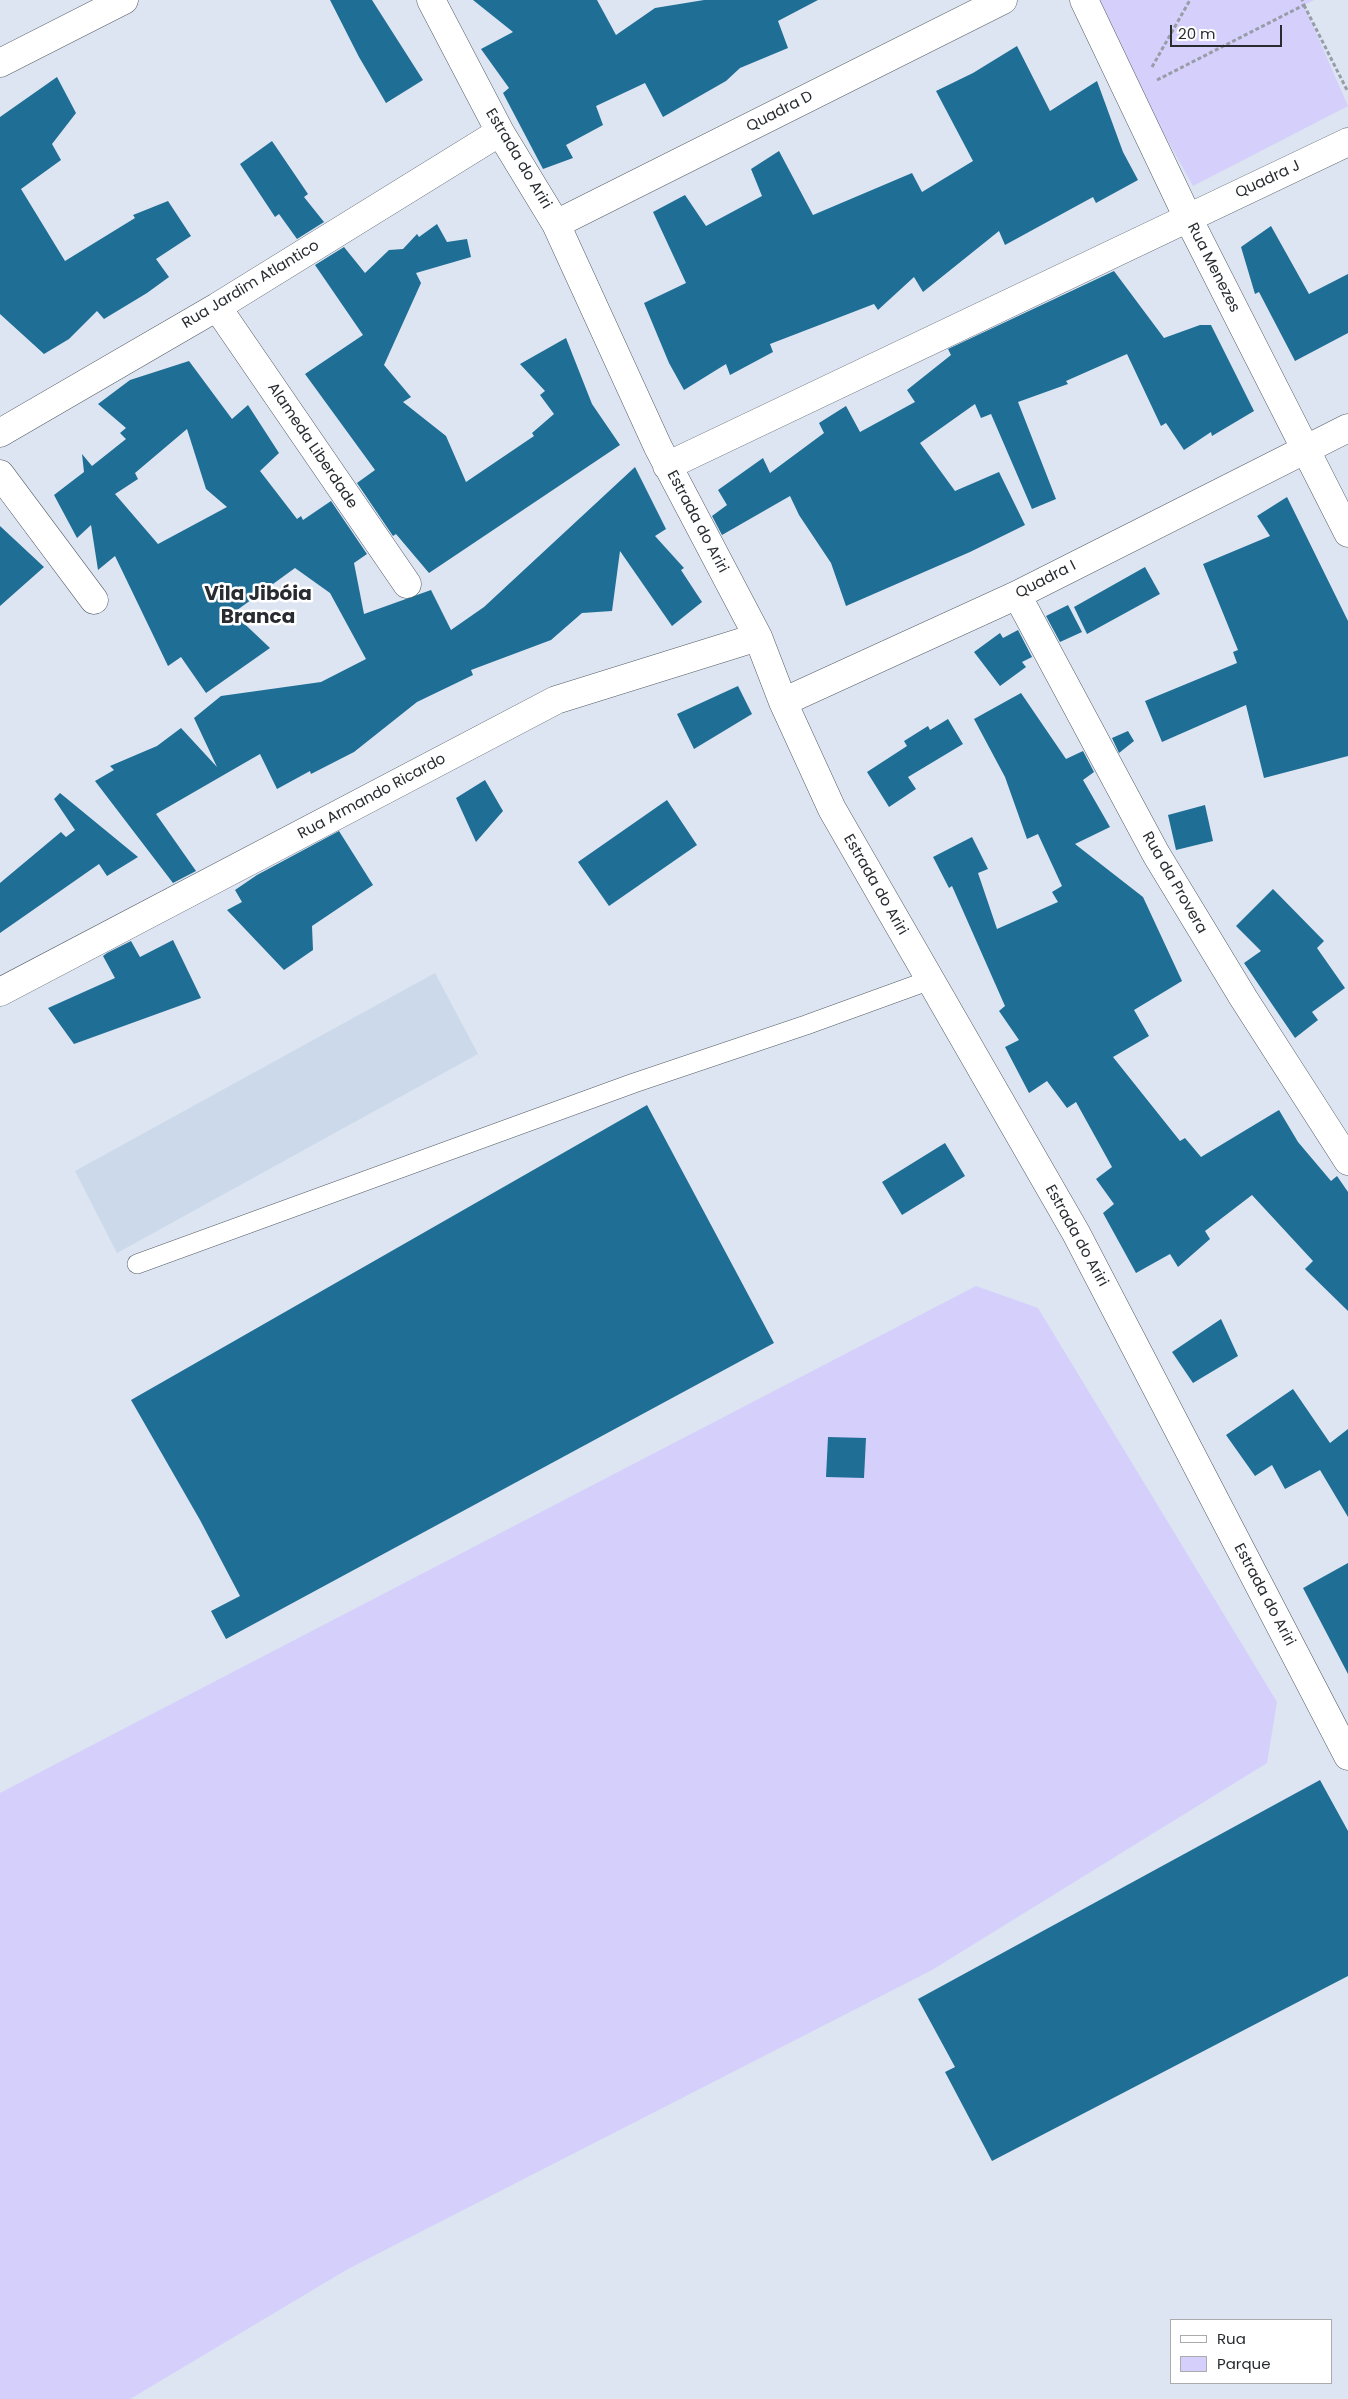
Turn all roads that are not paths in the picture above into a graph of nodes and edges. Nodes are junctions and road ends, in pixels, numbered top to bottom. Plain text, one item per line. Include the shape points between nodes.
1 (124, 0) edge
2 (431, 0) edge
3 (1004, 0) edge
4 (1084, 0) edge
5 (0, 63) edge
6 (500, 132) junction
7 (1348, 142) edge
8 (1188, 218) junction
9 (556, 224) junction
10 (216, 307) junction
11 (1348, 428) edge
12 (0, 433) edge
13 (1304, 450) junction
14 (667, 466) junction
15 (0, 474) edge
16 (1348, 533) edge
17 (407, 584) dead end
18 (1017, 595) junction
19 (94, 600) dead end
20 (758, 637) junction
21 (783, 702) junction
22 (930, 980) junction
23 (0, 992) edge
24 (1348, 1161) edge
25 (137, 1264) dead end
26 (1348, 1756) edge

1 - 5 street
2 - 6 street, Estrada do Ariri
3 - 9 street, Quadra D
4 - 8 street, Rua Menezes
6 - 9 street, Estrada do Ariri
6 - 10 street, Rua Jardim Atlantico
7 - 8 street, Quadra J
8 - 13 street, Rua Menezes
8 - 14 street
9 - 14 street, Estrada do Ariri
10 - 12 street, Rua Jardim Atlantico
10 - 17 street, Alameda Liberdade
11 - 13 street
13 - 16 street, Rua Menezes
13 - 18 street, Quadra I
14 - 20 street, Estrada do Ariri
15 - 19 street
18 - 21 street, Quadra I
18 - 24 street, Rua da Provera via 1156,854
20 - 21 street, Estrada do Ariri
20 - 23 street, Rua Armando Ricardo via 556,700
21 - 22 street, Estrada do Ariri via 832,810
22 - 25 lane via 634,1083
22 - 26 street, Estrada do Ariri via 1076,1233

